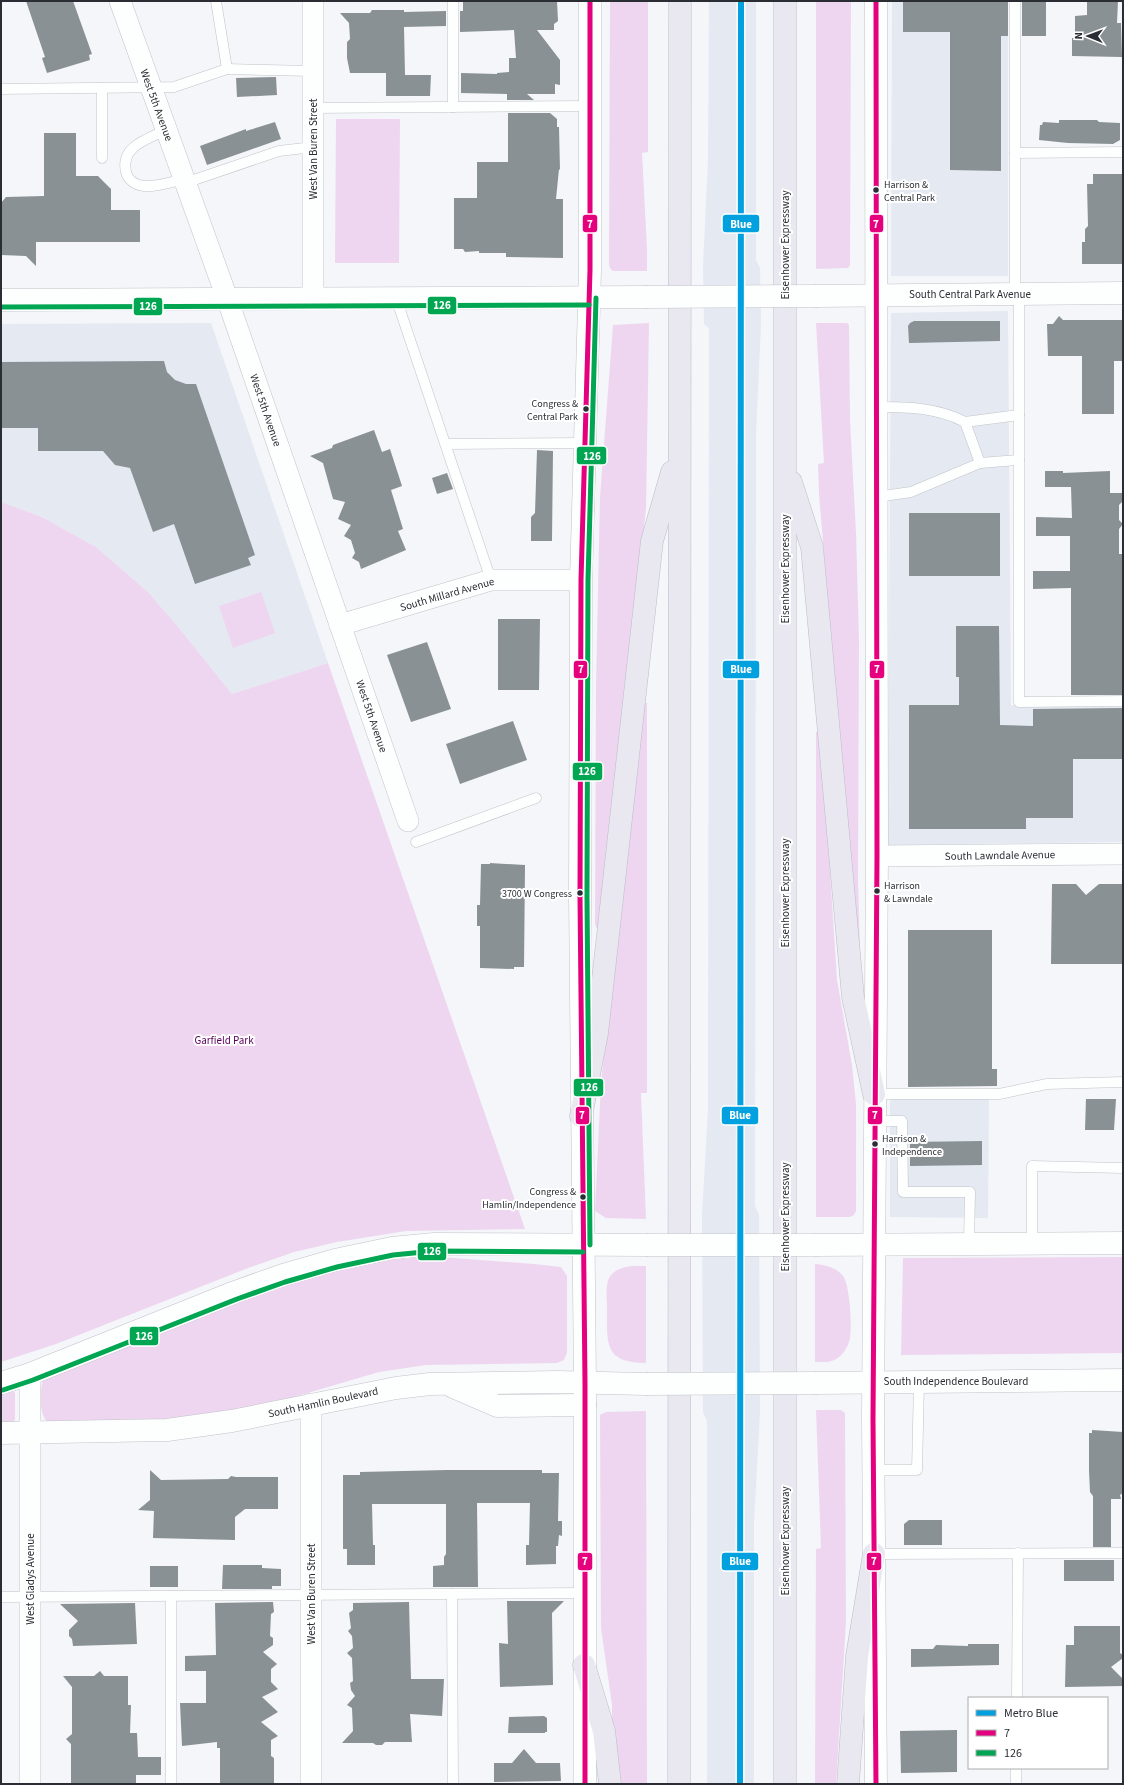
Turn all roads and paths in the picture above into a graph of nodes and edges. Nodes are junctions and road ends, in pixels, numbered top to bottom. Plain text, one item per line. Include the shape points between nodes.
1 (120, 1) edge
2 (216, 1) edge
3 (313, 1) edge
4 (453, 1) edge
5 (590, 1) edge
6 (680, 1) edge
7 (785, 1) edge
8 (876, 1) edge
9 (1015, 1) edge
10 (227, 69) junction
11 (313, 71) junction
12 (102, 88) junction
13 (151, 88) junction
14 (1, 89) edge
15 (590, 106) junction
16 (453, 107) junction
17 (313, 108) junction
18 (166, 130) junction
19 (313, 147) junction
20 (1123, 152) edge
21 (1015, 153) junction
22 (102, 158) dead end
23 (185, 181) junction
24 (1123, 293) edge
25 (1017, 294) junction
26 (875, 295) junction
27 (226, 298) junction
28 (313, 298) junction
29 (396, 298) junction
30 (589, 298) junction
31 (1, 300) edge
32 (876, 407) junction
33 (1019, 415) junction
34 (964, 422) junction
35 (584, 443) junction
36 (446, 444) junction
37 (679, 446) junction
38 (1019, 460) junction
39 (980, 463) junction
40 (785, 465) junction
41 (876, 497) junction
42 (491, 580) junction
43 (581, 580) junction
44 (340, 625) junction
45 (1123, 701) edge
46 (536, 798) dead end
47 (408, 821) dead end
48 (416, 842) dead end
49 (1123, 854) edge
50 (877, 856) junction
51 (1123, 1082) edge
52 (874, 1094) junction
53 (581, 1116) junction
54 (875, 1120) junction
55 (1123, 1168) edge
56 (1123, 1243) edge
57 (969, 1244) junction
58 (1032, 1244) junction
59 (583, 1245) junction
60 (874, 1245) junction
61 (30, 1374) junction
62 (1123, 1380) edge
63 (873, 1382) junction
64 (919, 1382) junction
65 (1, 1383) edge
66 (444, 1383) junction
67 (585, 1383) junction
68 (646, 1384) joint
69 (311, 1404) junction
70 (585, 1404) junction
71 (1, 1433) edge
72 (30, 1434) junction
73 (873, 1470) junction
74 (1018, 1553) junction
75 (1123, 1553) edge
76 (874, 1554) junction
77 (584, 1593) junction
78 (311, 1594) junction
79 (452, 1594) junction
80 (30, 1596) junction
81 (172, 1596) junction
82 (1, 1597) edge
83 (584, 1665) junction
84 (1017, 1697) edge
85 (1016, 1769) edge
86 (30, 1784) edge
87 (171, 1784) edge
88 (311, 1784) edge
89 (452, 1784) edge
90 (586, 1784) edge
91 (610, 1784) edge
92 (679, 1784) edge
93 (784, 1784) edge
94 (848, 1784) edge
95 (876, 1784) edge
96 (1016, 1784) edge

1 - 13 street, West 5th Avenue
2 - 10 lane
3 - 11 street, West Van Buren Street
4 - 16 lane
5 - 15 street
6 - 37 highway
7 - 40 highway, Eisenhower Expressway
8 - 26 street
9 - 21 lane
10 - 11 lane
10 - 13 lane via 174,87
11 - 17 street, West Van Buren Street
12 - 13 lane
12 - 14 lane
12 - 22 lane
13 - 18 street, West 5th Avenue
15 - 16 lane
15 - 30 street
16 - 17 lane
17 - 19 street, West Van Buren Street
18 - 23 street, West 5th Avenue
18 - 23 lane via 136,144 126,155 124,166 127,178 143,186
19 - 23 lane via 279,151
19 - 28 street, West Van Buren Street
20 - 21 lane
21 - 25 lane
23 - 27 street, West 5th Avenue
24 - 25 street, South Central Park Avenue
25 - 26 street, South Central Park Avenue
25 - 33 lane
26 - 30 street, South Central Park Avenue, bridge
26 - 32 street
27 - 28 street, South Central Park Avenue
27 - 31 street, South Central Park Avenue
27 - 44 street, West 5th Avenue
28 - 29 street, South Central Park Avenue
29 - 30 street, South Central Park Avenue
29 - 36 lane
30 - 35 street
32 - 34 lane via 910,407 949,414
32 - 41 street
33 - 34 lane
33 - 38 lane
34 - 39 lane
35 - 36 lane
35 - 43 street
36 - 42 lane
37 - 53 highway via 652,541 597,1033
37 - 92 highway
38 - 39 lane
38 - 45 lane via 1019,702
39 - 41 lane via 911,492
40 - 52 highway via 812,547 853,997
40 - 93 highway, Eisenhower Expressway
41 - 50 street
42 - 43 street, South Millard Avenue
42 - 44 street, South Millard Avenue
43 - 53 street
44 - 47 street, West 5th Avenue
46 - 48 lane
49 - 50 street, South Lawndale Avenue
50 - 52 street
51 - 52 lane via 1047,1084 999,1094
52 - 54 street
53 - 59 street
54 - 57 lane via 902,1121 903,1192 970,1192
54 - 60 street
55 - 58 lane via 1032,1166
56 - 58 street
57 - 58 street
57 - 60 street
59 - 60 street, bridge
59 - 61 street via 434,1244 392,1248 335,1260 235,1292
59 - 67 street
60 - 63 street
61 - 65 street
61 - 72 street, West Gladys Avenue
62 - 64 street, South Independence Boulevard
63 - 64 street, South Independence Boulevard
63 - 68 street, South Independence Boulevard, bridge
63 - 73 street
64 - 73 lane via 917,1470
66 - 67 street, South Hamlin Boulevard
66 - 69 street, South Hamlin Boulevard via 396,1388
66 - 70 street via 497,1406
67 - 68 street, South Hamlin Boulevard
67 - 70 street
69 - 72 street, South Hamlin Boulevard via 232,1421 167,1430
69 - 78 street, West Van Buren Street
70 - 77 street
71 - 72 street, South Hamlin Boulevard
72 - 80 street, West Gladys Avenue
73 - 76 street
74 - 75 lane
74 - 76 lane
74 - 84 lane
76 - 94 highway via 857,1656
76 - 95 street
77 - 79 lane
77 - 83 street
78 - 79 lane
78 - 81 lane
78 - 88 street, West Van Buren Street
79 - 89 lane
80 - 81 lane
80 - 82 lane
80 - 86 street, West Gladys Avenue
81 - 87 lane
83 - 90 street
83 - 91 highway via 604,1732
85 - 96 lane

